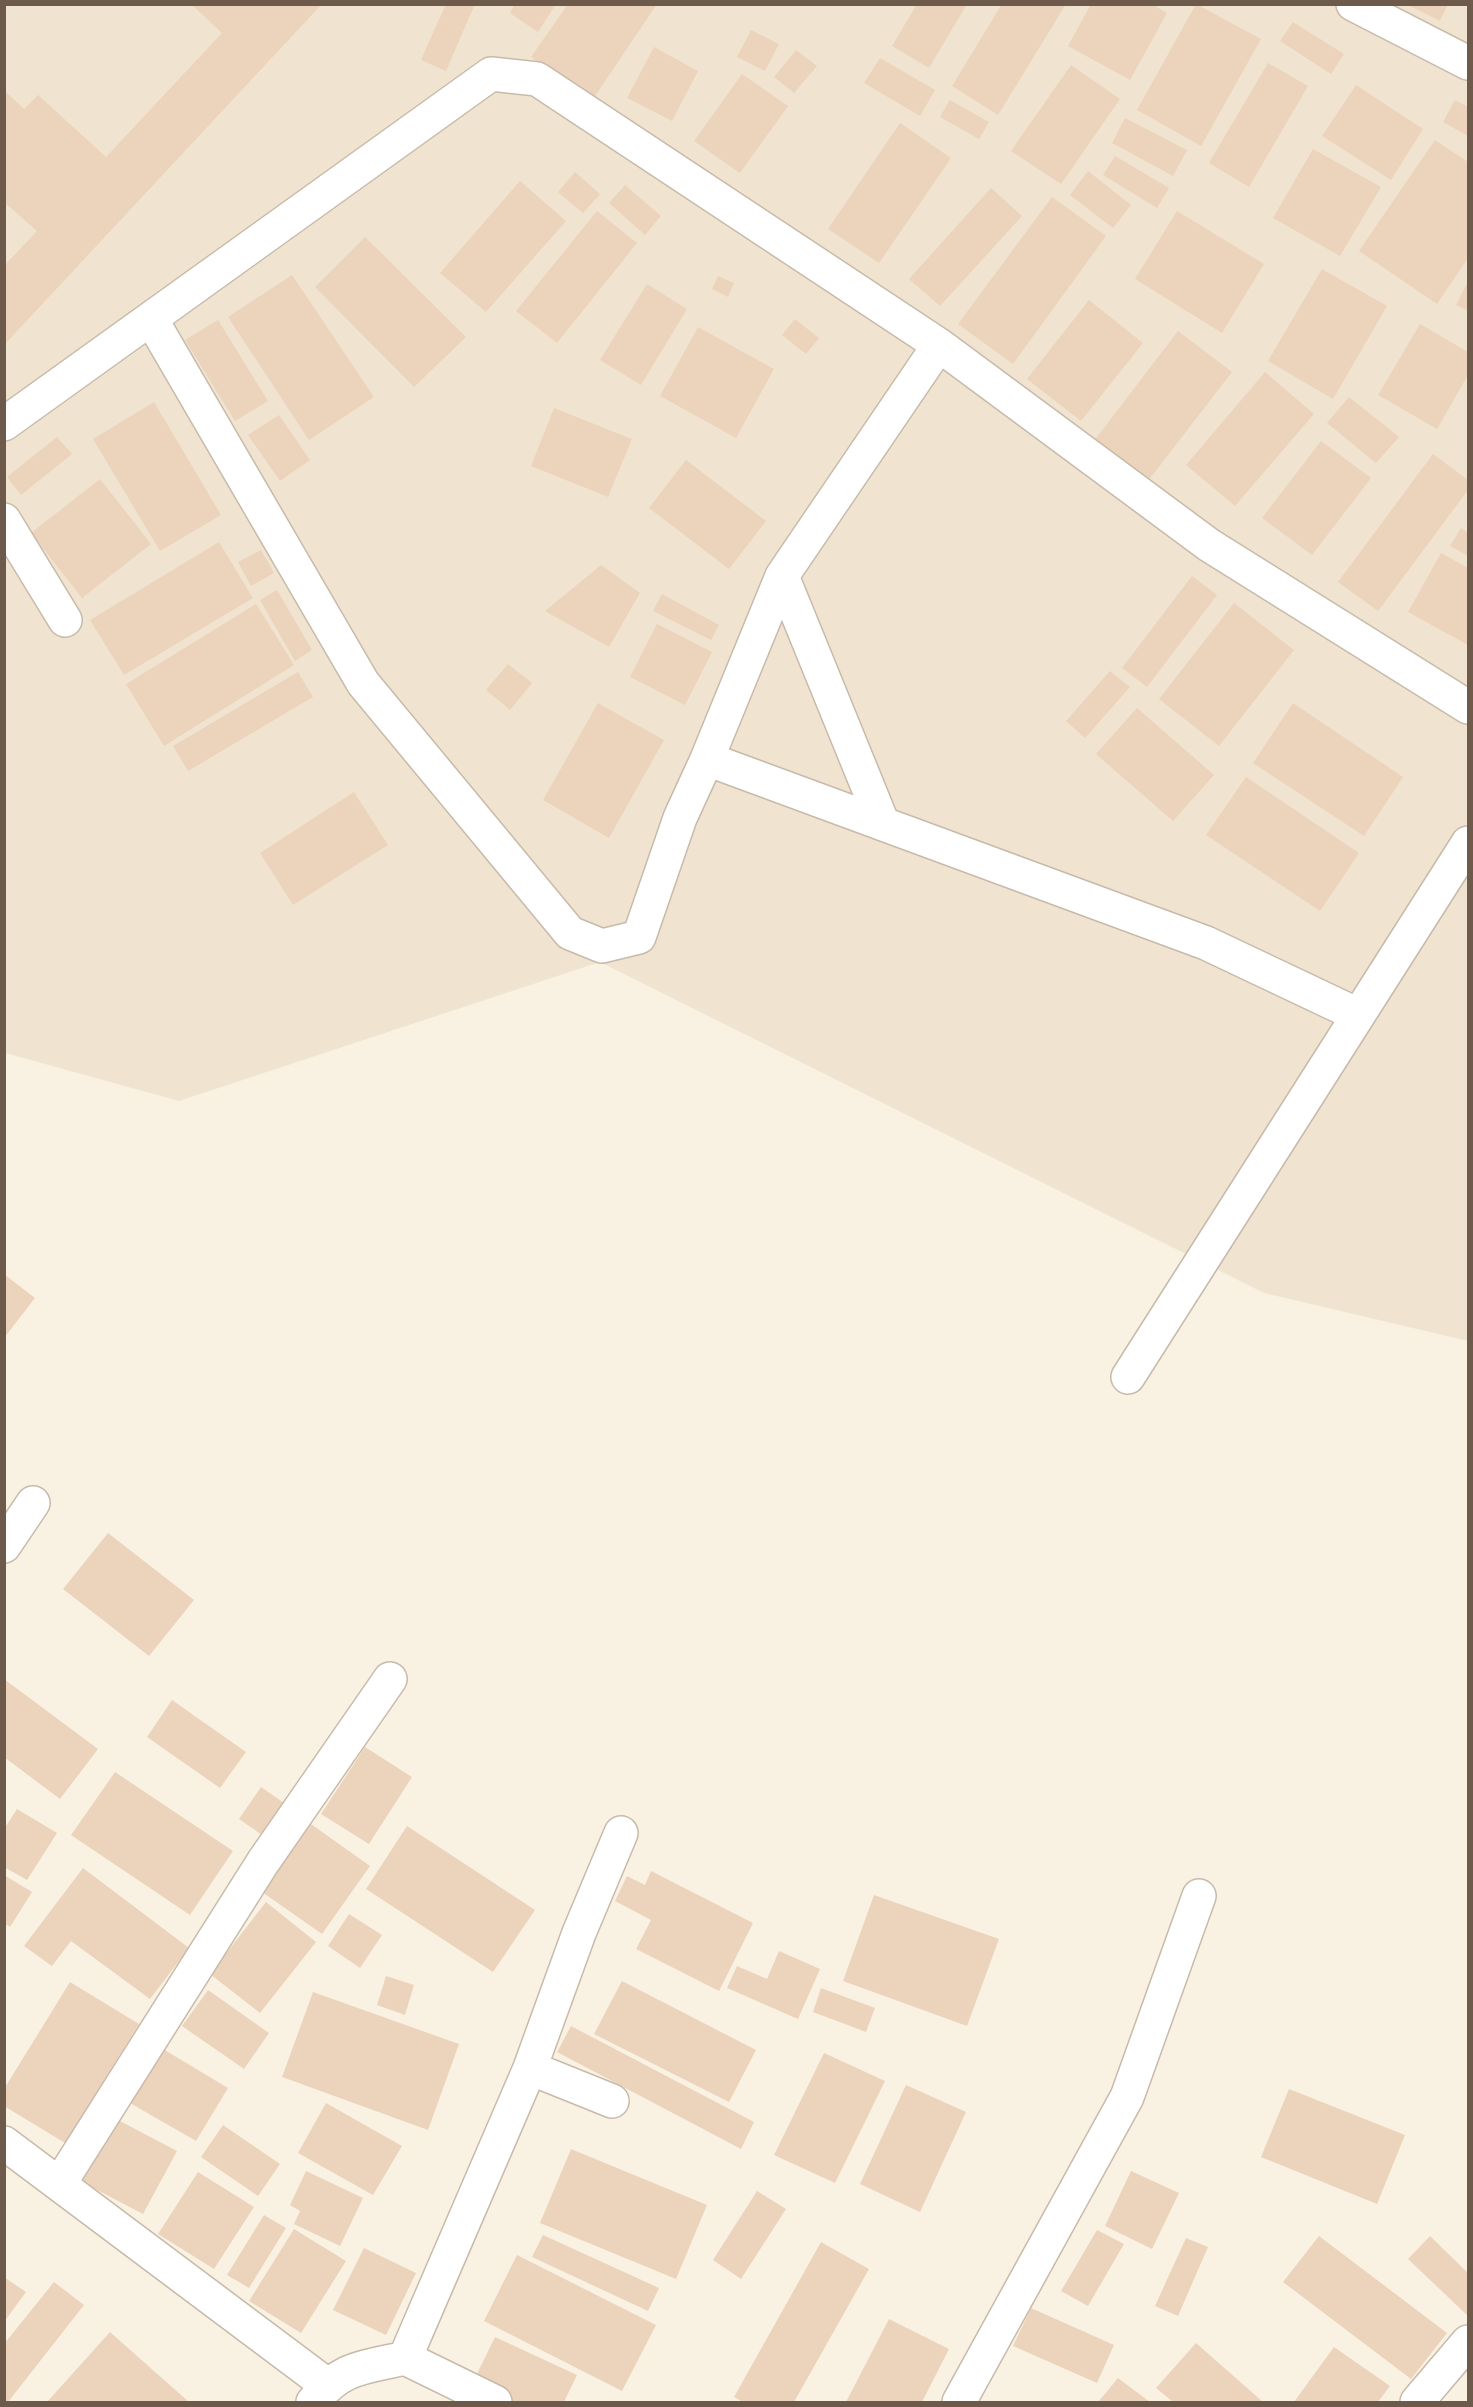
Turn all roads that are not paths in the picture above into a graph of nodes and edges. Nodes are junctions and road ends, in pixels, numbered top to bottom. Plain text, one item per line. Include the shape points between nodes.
1 (1353, 4) edge
2 (1468, 63) edge
3 (151, 319) junction
4 (939, 345) junction
5 (4, 424) edge
6 (4, 520) edge
7 (782, 576) junction
8 (65, 620) dead end
9 (1468, 707) edge
10 (707, 759) junction
11 (883, 824) junction
12 (1468, 843) edge
13 (1358, 1016) junction
14 (1128, 1377) dead end
15 (33, 1503) dead end
16 (4, 1546) edge
17 (390, 1679) dead end
18 (621, 1833) dead end
19 (1199, 1896) dead end
20 (530, 2068) junction
21 (612, 2102) dead end
22 (4, 2143) edge
23 (60, 2183) junction
24 (1468, 2342) edge
25 (405, 2358) junction
26 (320, 2394) edge
27 (495, 2403) edge
28 (959, 2403) edge
29 (1417, 2403) edge

1 - 2 street
3 - 4 street via 491,74 537,79
3 - 5 street
3 - 10 street via 363,683 570,933 602,946 639,937 680,818
4 - 7 street
4 - 9 street via 1209,545
6 - 8 street
7 - 10 street
7 - 11 street
10 - 11 street
11 - 13 street via 1206,943
12 - 13 street
13 - 14 street
15 - 16 street
17 - 23 street via 263,1862
18 - 20 street via 579,1933
19 - 28 street via 1128,2097
20 - 21 street
20 - 25 street
22 - 23 street
23 - 26 street
24 - 29 street
25 - 26 street via 350,2370
25 - 27 street

